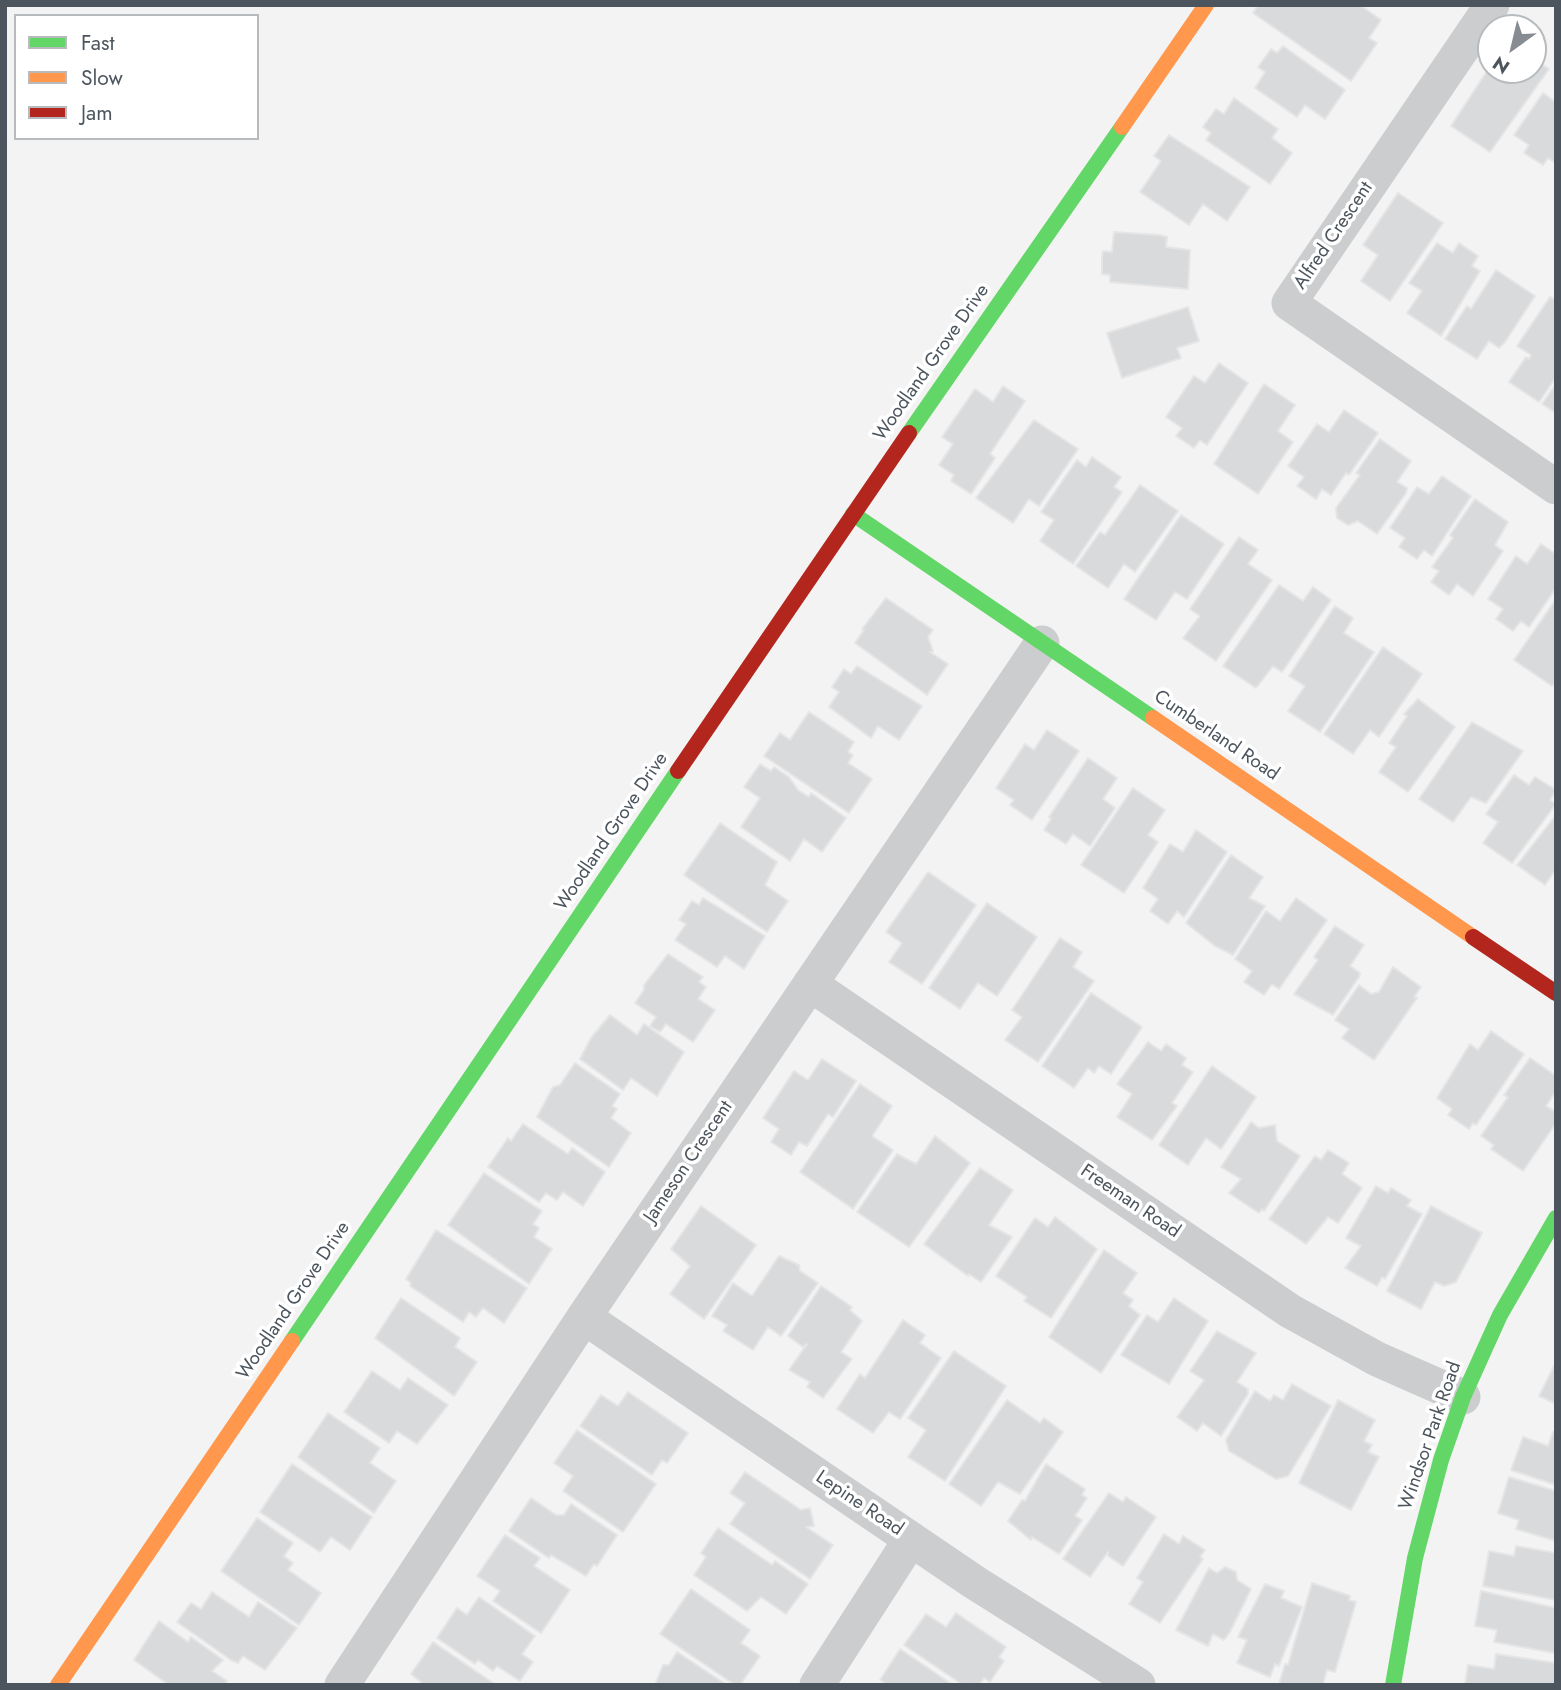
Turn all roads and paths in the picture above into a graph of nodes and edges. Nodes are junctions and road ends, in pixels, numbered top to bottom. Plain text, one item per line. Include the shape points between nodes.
1 (1206, 5) edge
2 (1492, 5) edge
3 (1556, 487) edge
4 (853, 514) junction
5 (1042, 643) junction
6 (810, 985) junction
7 (1556, 993) edge
8 (1556, 1218) edge
9 (584, 1317) junction
10 (1463, 1396) junction
11 (911, 1539) junction
12 (58, 1685) edge
13 (341, 1685) edge
14 (817, 1685) edge
15 (1138, 1685) edge
16 (1393, 1685) edge

1 - 4 street, Woodland Grove Drive
2 - 3 street, Alfred Crescent via 1289,303
4 - 5 street, Cumberland Road
4 - 12 street, Woodland Grove Drive
5 - 6 street, Jameson Crescent
5 - 7 street, Cumberland Road
6 - 9 street, Jameson Crescent
6 - 10 street, Freeman Road via 1290,1311 1377,1359
8 - 10 street, Windsor Park Road via 1500,1315
9 - 11 street, Lepine Road
9 - 13 street, Jameson Crescent
10 - 16 street, Windsor Park Road via 1415,1558
11 - 14 street
11 - 15 street, Lepine Road

